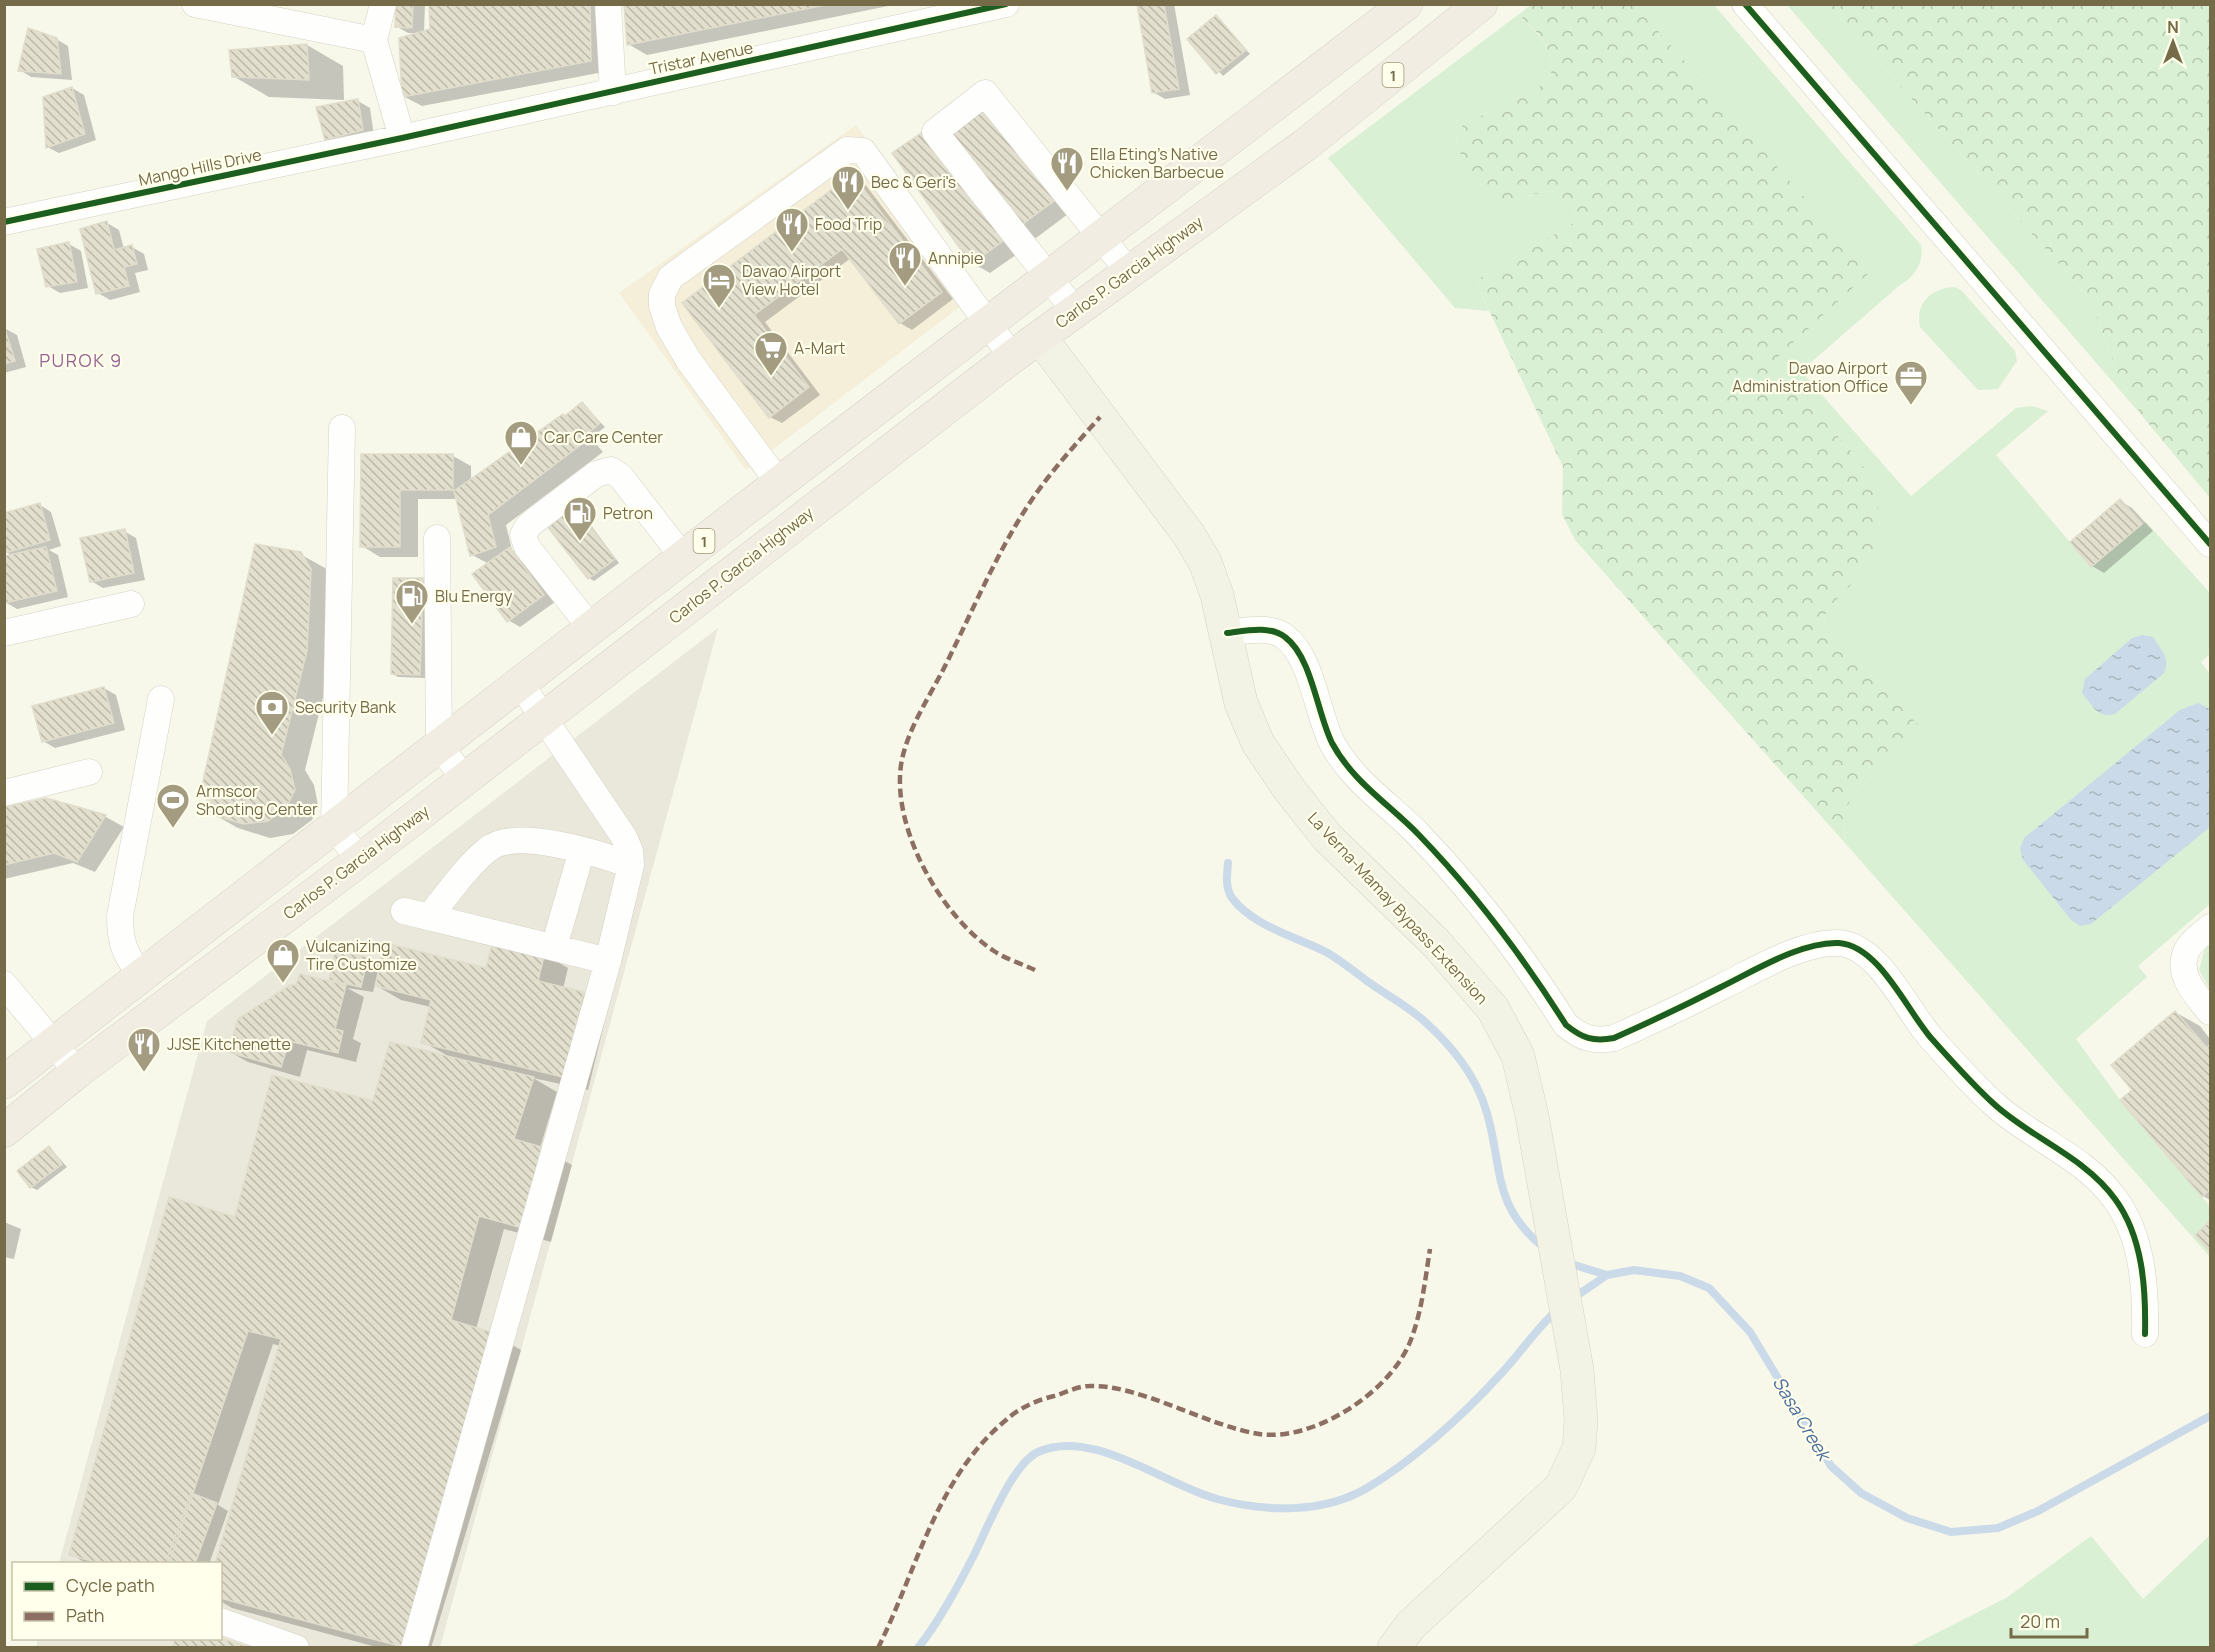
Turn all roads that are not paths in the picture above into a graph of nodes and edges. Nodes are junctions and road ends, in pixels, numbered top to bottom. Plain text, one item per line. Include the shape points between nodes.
1 (195, 4) edge
2 (383, 4) edge
3 (608, 4) edge
4 (1006, 4) edge
5 (1406, 4) edge
6 (1482, 4) edge
7 (1744, 4) edge
8 (964, 9) edge
9 (374, 40) junction
10 (613, 92) junction
11 (1276, 106) junction
12 (402, 138) junction
13 (1305, 145) junction
14 (4, 222) edge
15 (1101, 239) junction
16 (1129, 272) junction
17 (1049, 279) junction
18 (1075, 311) junction
19 (989, 324) junction
20 (1040, 337) junction
21 (1012, 357) junction
22 (881, 406) junction
23 (342, 428) dead end
24 (906, 438) junction
25 (779, 483) junction
26 (437, 538) dead end
27 (2211, 544) edge
28 (683, 557) junction
29 (131, 604) dead end
30 (591, 628) junction
31 (4, 633) edge
32 (1227, 633) junction
33 (520, 683) junction
34 (161, 699) dead end
35 (544, 717) junction
36 (439, 746) junction
37 (89, 772) dead end
38 (465, 779) junction
39 (4, 793) edge
40 (334, 827) junction
41 (582, 850) junction
42 (360, 860) junction
43 (631, 865) junction
44 (2211, 927) edge
45 (554, 947) junction
46 (608, 961) junction
47 (141, 976) junction
48 (4, 984) edge
49 (2211, 1012) edge
50 (54, 1043) junction
51 (77, 1072) junction
52 (4, 1082) edge
53 (4, 1131) edge
54 (2145, 1334) dead end
55 (222, 1622) edge
56 (296, 1647) edge
57 (414, 1647) edge
58 (1394, 1647) edge

1 - 9 street
2 - 9 street
3 - 10 street
4 - 8 street, Tristar Avenue
5 - 11 highway, 1
6 - 13 highway, Carlos P. Garcia Highway / 1
7 - 27 street
8 - 10 street, Tristar Avenue
9 - 12 street
10 - 12 street, Tristar Avenue
11 - 13 highway
11 - 15 highway, 1
12 - 14 street, Mango Hills Drive
13 - 16 highway, Carlos P. Garcia Highway / 1
15 - 16 street
15 - 17 highway, 1
15 - 17 street via 984,93 935,132
16 - 18 highway, Carlos P. Garcia Highway / 1
17 - 18 street
17 - 19 highway, 1
18 - 20 highway, Carlos P. Garcia Highway / 1
19 - 21 street
19 - 22 highway, 1
19 - 25 street via 863,151 856,149 847,150 823,165 671,277 662,294 669,327 689,361
20 - 21 highway, Carlos P. Garcia Highway / 1
20 - 32 main road, La Verna-Mamay Bypass Extension via 1189,535 1205,562
21 - 24 highway, Carlos P. Garcia Highway / 1
22 - 24 highway
22 - 25 highway, 1
23 - 40 street
24 - 35 highway, Carlos P. Garcia Highway / 1
25 - 28 highway, 1
26 - 36 street
28 - 30 highway, 1
28 - 30 street via 621,477 610,470 596,474 529,525 523,535 527,547
29 - 31 street
30 - 33 highway, 1
32 - 54 street via 1262,630 1283,635 1296,647 1332,742 1352,774 1418,833 1468,888 1500,927 1566,1025 1580,1037 1598,1041 1614,1038 1812,947 1838,943 1858,947 1874,958 1930,1036 1994,1104 2088,1170 2116,1199 2142,1264
32 - 58 main road, La Verna-Mamay Bypass Extension via 1241,704 1258,742 1289,789 1327,837 1436,943 1493,1008 1518,1056 1573,1343 1580,1398 1579,1448 1561,1487 1411,1624
33 - 35 street
33 - 36 highway, 1
34 - 47 street via 120,916 120,940
35 - 38 highway, Carlos P. Garcia Highway / 1
35 - 43 street via 624,837
36 - 38 street
36 - 40 highway, 1
37 - 39 street
38 - 42 highway, Carlos P. Garcia Highway / 1
40 - 42 street
40 - 47 highway, 1
41 - 43 street
41 - 45 street
41 - 45 street via 516,840 488,848 417,914
42 - 51 highway, Carlos P. Garcia Highway / 1
43 - 46 street
44 - 49 street via 2187,948 2184,959 2190,989
45 - 46 street
46 - 57 street
47 - 50 highway, 1
48 - 50 street
50 - 51 street
50 - 52 highway, 1
51 - 53 highway, Carlos P. Garcia Highway / 1
55 - 56 street

